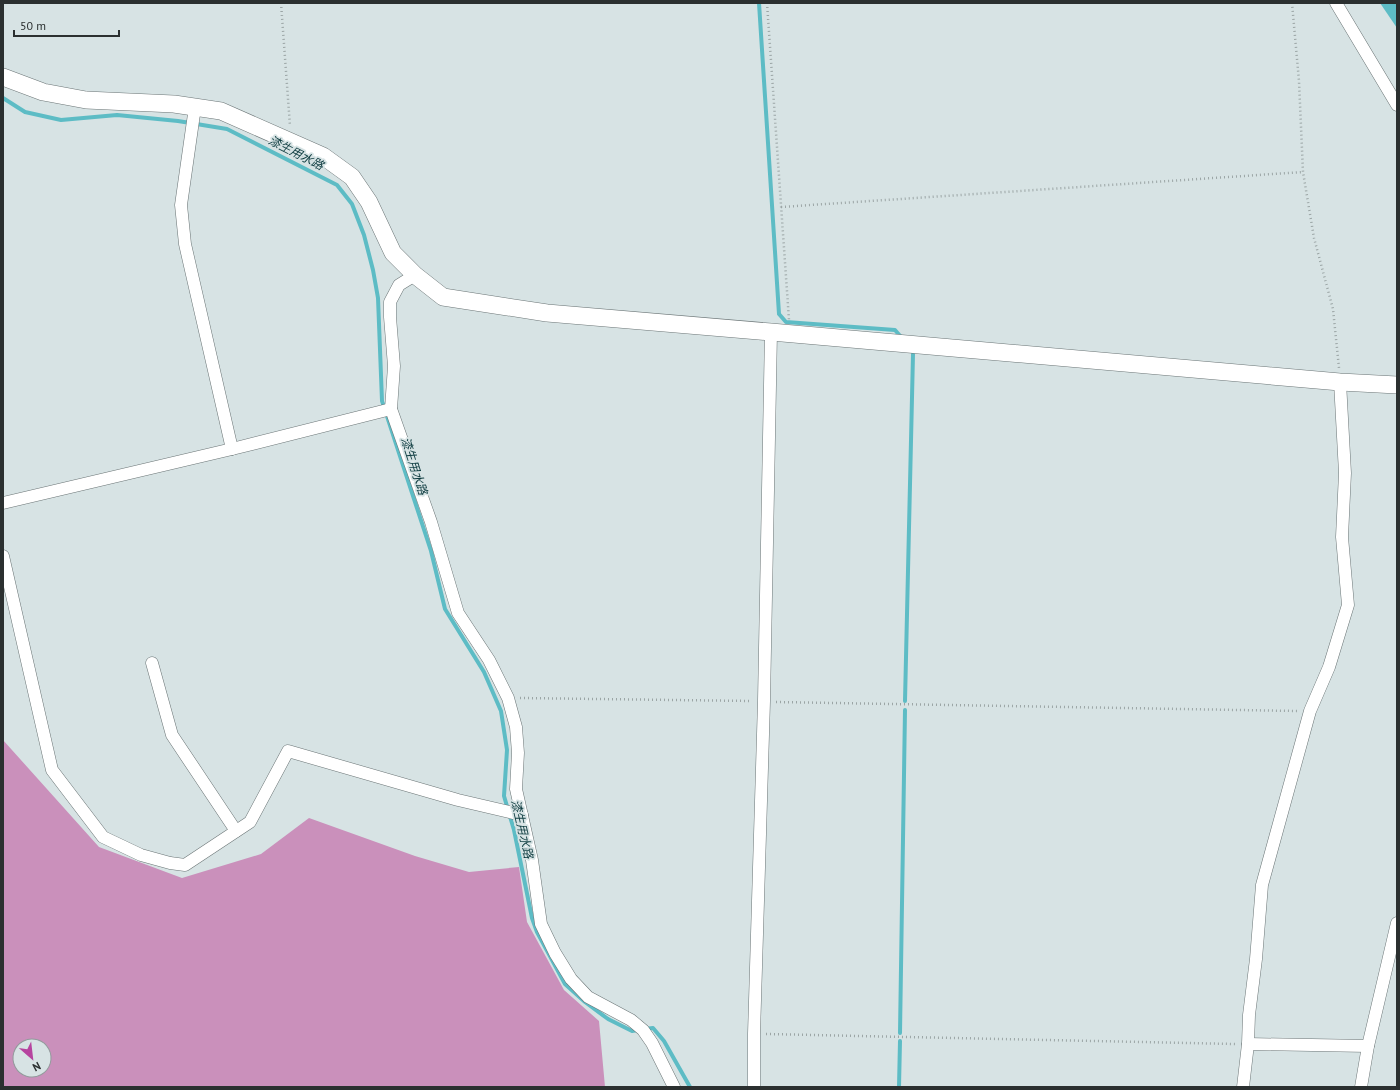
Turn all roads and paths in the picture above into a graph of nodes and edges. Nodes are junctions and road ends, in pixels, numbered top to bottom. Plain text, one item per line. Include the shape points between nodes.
1 (281, 3) edge
2 (767, 3) edge
3 (1292, 3) edge
4 (1336, 3) edge
5 (3, 77) edge
6 (1397, 105) edge
7 (195, 107) junction
8 (291, 143) junction
9 (1303, 172) junction
10 (781, 207) junction
11 (415, 275) junction
12 (789, 317) dead end
13 (771, 332) junction
14 (1340, 382) junction
15 (1397, 385) edge
16 (391, 409) junction
17 (232, 449) junction
18 (3, 503) edge
19 (3, 556) edge
20 (152, 663) dead end
21 (508, 698) junction
22 (764, 702) junction
23 (1310, 711) junction
24 (522, 815) junction
25 (236, 831) junction
26 (1397, 923) edge
27 (754, 1034) junction
28 (1248, 1044) junction
29 (1368, 1046) junction
30 (674, 1087) edge
31 (754, 1087) edge
32 (1243, 1087) edge
33 (1360, 1087) edge

1 - 8 path
2 - 10 path
3 - 9 path
4 - 6 street
5 - 7 street via 43,92 86,100
7 - 8 street via 221,111
7 - 17 street via 181,205 185,244
8 - 11 street via 323,156 352,177 369,202 394,254
9 - 10 path
9 - 14 path via 1314,238 1333,309
10 - 12 path
11 - 13 street via 443,297 546,313
11 - 16 street via 399,284 390,302 394,366
13 - 14 street
13 - 22 street
14 - 15 street
14 - 23 street via 1345,473 1342,537 1348,605 1329,667
16 - 17 street
16 - 21 street via 431,522 458,613 489,660
17 - 18 street
19 - 25 street via 52,770 103,838 142,855 170,863 185,864
20 - 25 street via 172,735
21 - 22 path
21 - 24 street via 516,727 516,788
22 - 23 path
22 - 27 street
23 - 28 street via 1262,885
24 - 25 street via 458,800 288,751 250,822
24 - 30 street via 532,860 541,924 555,953 571,979 588,997 631,1020 643,1030
26 - 29 street
27 - 28 path
27 - 31 street
28 - 29 street
28 - 32 street
29 - 33 street

